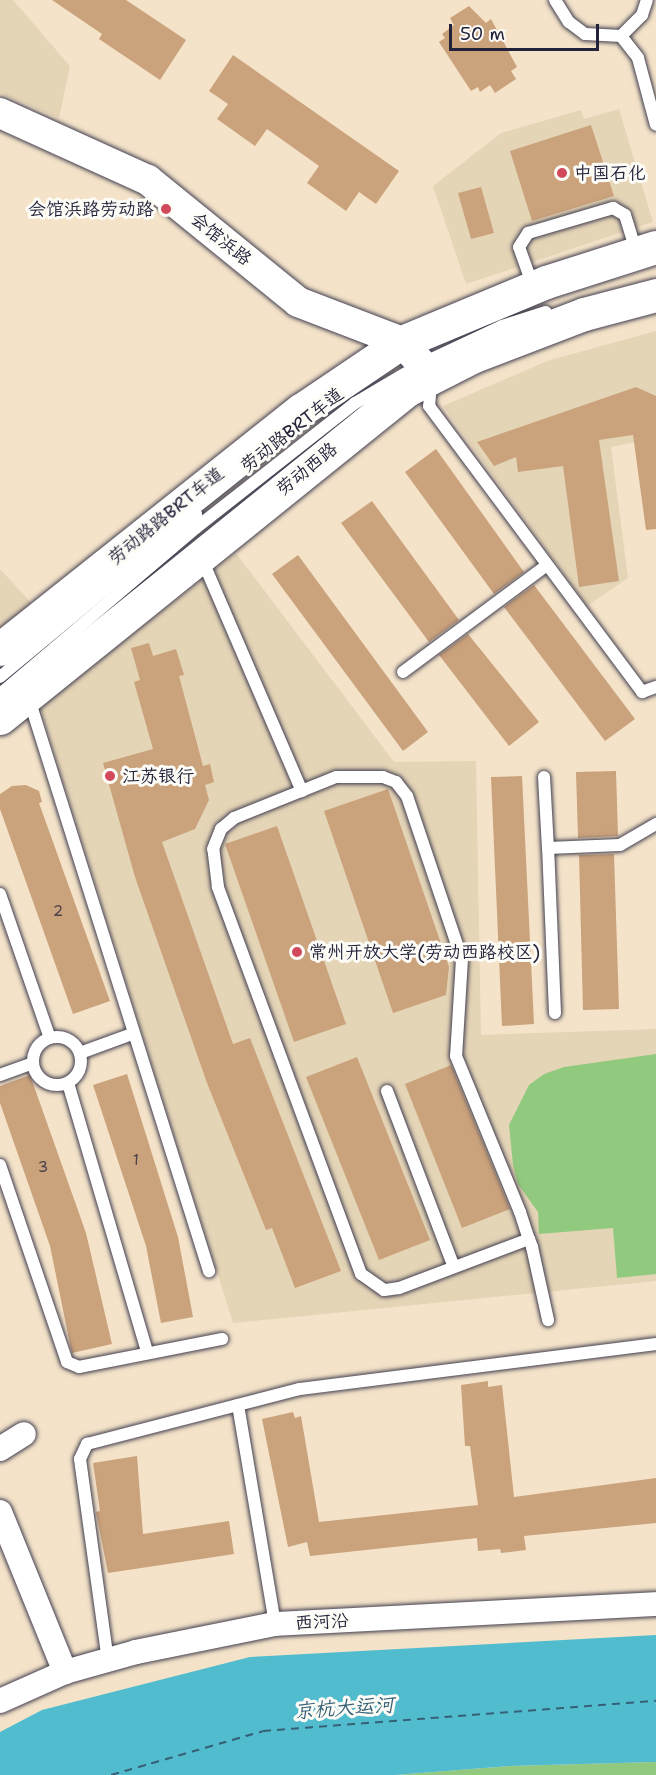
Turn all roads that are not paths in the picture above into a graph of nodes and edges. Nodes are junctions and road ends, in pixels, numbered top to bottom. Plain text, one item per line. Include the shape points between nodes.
1 (555, 0) edge
2 (647, 0) edge
3 (621, 36) junction
4 (0, 113) edge
5 (656, 125) edge
6 (646, 250) edge
7 (656, 295) edge
8 (545, 298) junction
9 (418, 359) junction
10 (200, 556) junction
11 (547, 565) junction
12 (0, 648) edge
13 (403, 672) dead end
14 (0, 677) edge
15 (656, 687) edge
16 (14, 696) edge
17 (0, 718) edge
18 (544, 777) dead end
19 (302, 791) junction
20 (656, 824) edge
21 (548, 848) junction
22 (0, 894) edge
23 (555, 1013) dead end
24 (132, 1034) junction
25 (50, 1038) junction
26 (80, 1053) junction
27 (33, 1063) junction
28 (0, 1075) edge
29 (69, 1083) junction
30 (387, 1091) dead end
31 (0, 1165) edge
32 (529, 1239) junction
33 (454, 1267) junction
34 (209, 1271) dead end
35 (548, 1320) dead end
36 (222, 1339) dead end
37 (656, 1344) edge
38 (147, 1352) junction
39 (238, 1405) junction
40 (24, 1434) dead end
41 (0, 1449) edge
42 (0, 1512) edge
43 (656, 1604) edge
44 (275, 1624) junction
45 (108, 1660) junction
46 (65, 1672) junction
47 (0, 1701) edge

1 - 3 lane via 569,22 585,34
2 - 3 lane via 642,15
3 - 5 lane via 638,58
4 - 9 street, 会馆浜路 via 148,180 298,302
6 - 8 main road, 劳动西路
6 - 8 lane via 625,215 613,208 528,233 519,247
7 - 9 main road, 劳动西路
8 - 9 main road, 劳动西路
9 - 10 main road, 劳动西路 via 380,408
9 - 11 lane via 429,406
9 - 12 main road, 劳动西路 via 301,410
9 - 14 lane, 劳动路路BRT车道 via 366,383 295,433
9 - 16 lane, 劳动路BRT车道 via 355,403 197,527
10 - 16 main road, 劳动西路
10 - 19 lane
11 - 13 lane
11 - 15 lane via 642,692
16 - 17 main road, 劳动西路
16 - 24 lane
18 - 21 lane
19 - 32 lane via 336,777 382,777 396,782 406,796 462,959 456,1056
19 - 33 lane via 234,818 221,829 213,849 218,887 361,1274 384,1290
20 - 21 lane via 620,845
21 - 23 lane
22 - 25 lane
24 - 26 lane
24 - 34 lane
25 - 26 lane via 66,1038
25 - 27 lane via 37,1047
26 - 29 lane via 79,1072
27 - 28 lane
27 - 29 lane via 45,1083
29 - 38 lane
30 - 33 lane
31 - 38 lane via 67,1362 79,1367
32 - 33 lane
32 - 35 lane
36 - 38 lane
37 - 39 lane via 300,1389
39 - 44 lane
39 - 45 lane via 87,1444 80,1459
40 - 41 street
42 - 46 street
43 - 44 street, 西河沿
44 - 45 street, 西河沿
45 - 46 street, 西河沿
46 - 47 street, 西河沿

